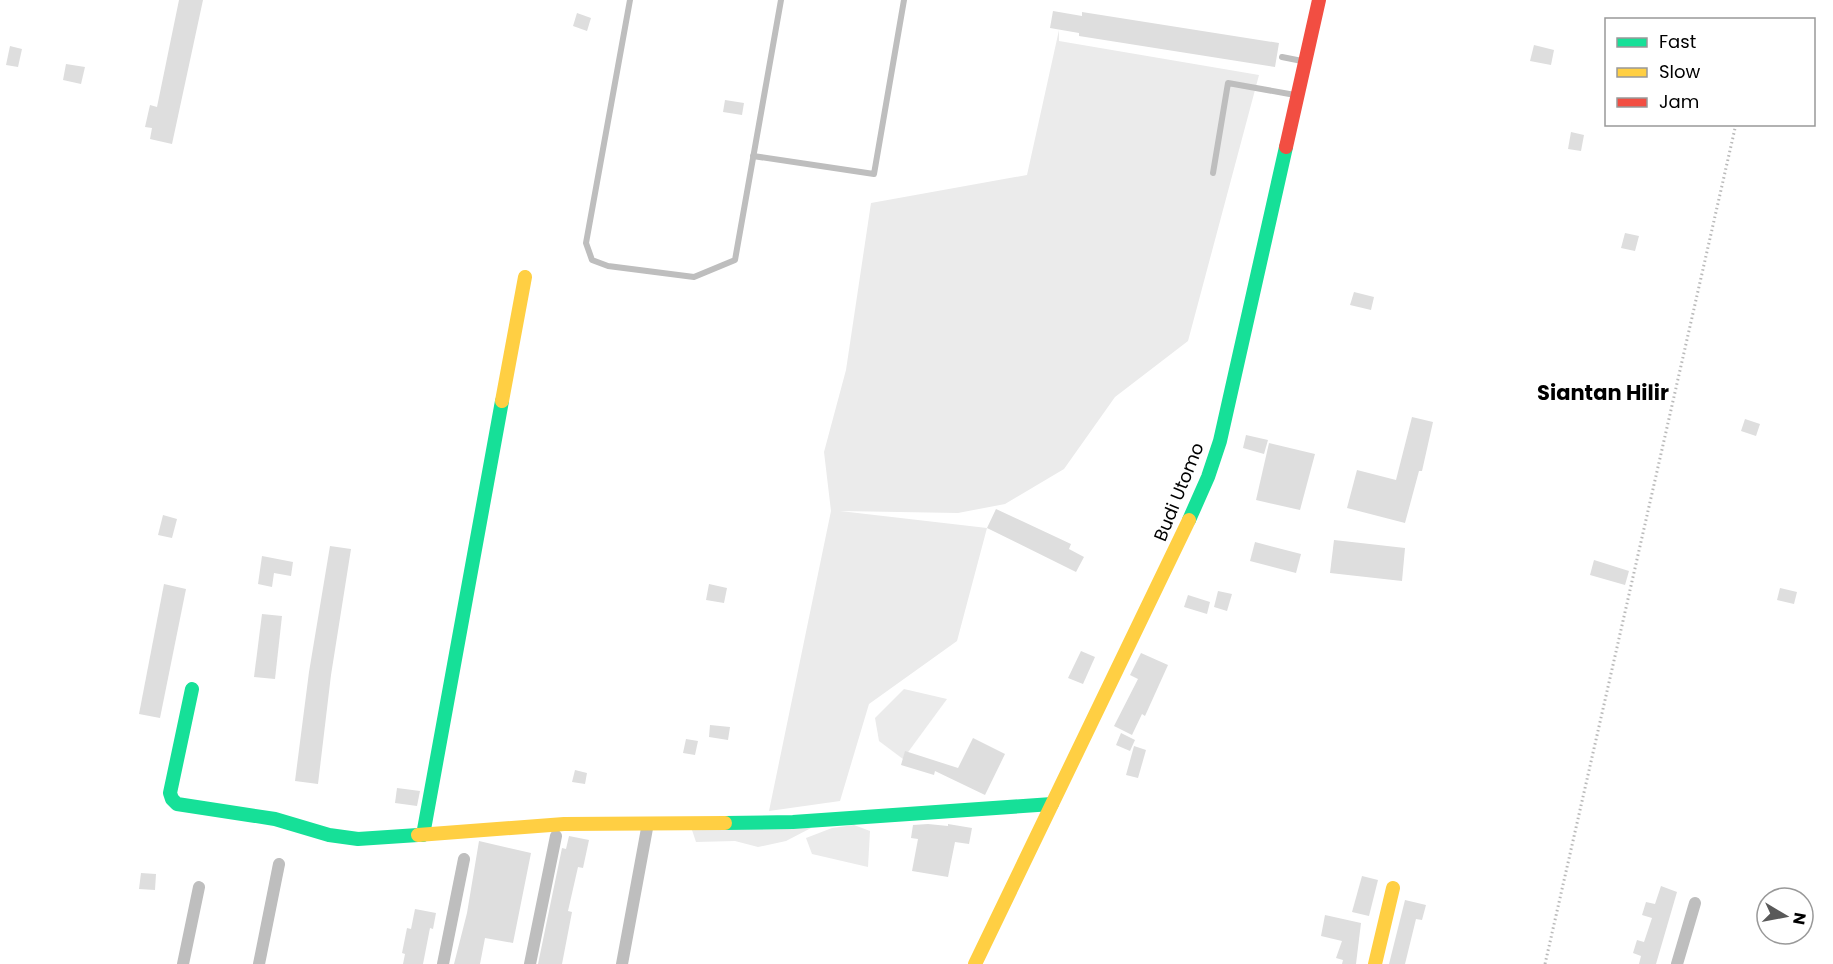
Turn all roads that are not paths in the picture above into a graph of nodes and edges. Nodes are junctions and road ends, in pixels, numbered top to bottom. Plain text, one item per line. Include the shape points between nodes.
1 (630, 0) edge
2 (781, 0) edge
3 (904, 0) edge
4 (1319, 0) edge
5 (1282, 57) dead end
6 (1306, 62) junction
7 (1299, 96) junction
8 (753, 156) junction
9 (1213, 173) dead end
10 (525, 277) dead end
11 (192, 689) dead end
12 (1052, 804) junction
13 (648, 823) junction
14 (423, 835) junction
15 (556, 836) dead end
16 (464, 859) dead end
17 (279, 864) dead end
18 (199, 887) dead end
19 (1393, 888) dead end
20 (1695, 903) dead end
21 (183, 964) edge
22 (259, 964) edge
23 (443, 964) edge
24 (530, 964) edge
25 (622, 964) edge
26 (975, 964) edge
27 (1376, 964) edge
28 (1677, 964) edge

1 - 8 lane via 586,243 592,260 608,266 694,277 735,260
2 - 8 lane
3 - 8 lane via 874,174
4 - 6 street, Budi Utomo
5 - 6 lane
6 - 7 street, Budi Utomo
7 - 9 lane via 1228,83
7 - 12 street, Budi Utomo via 1220,441 1208,477
10 - 14 street
11 - 14 street via 170,793 177,804 275,819 358,839
12 - 13 street via 793,822
12 - 26 street, Budi Utomo
13 - 14 street via 564,824
13 - 25 street
15 - 24 street
16 - 23 street
17 - 22 street
18 - 21 street
19 - 27 street
20 - 28 street

